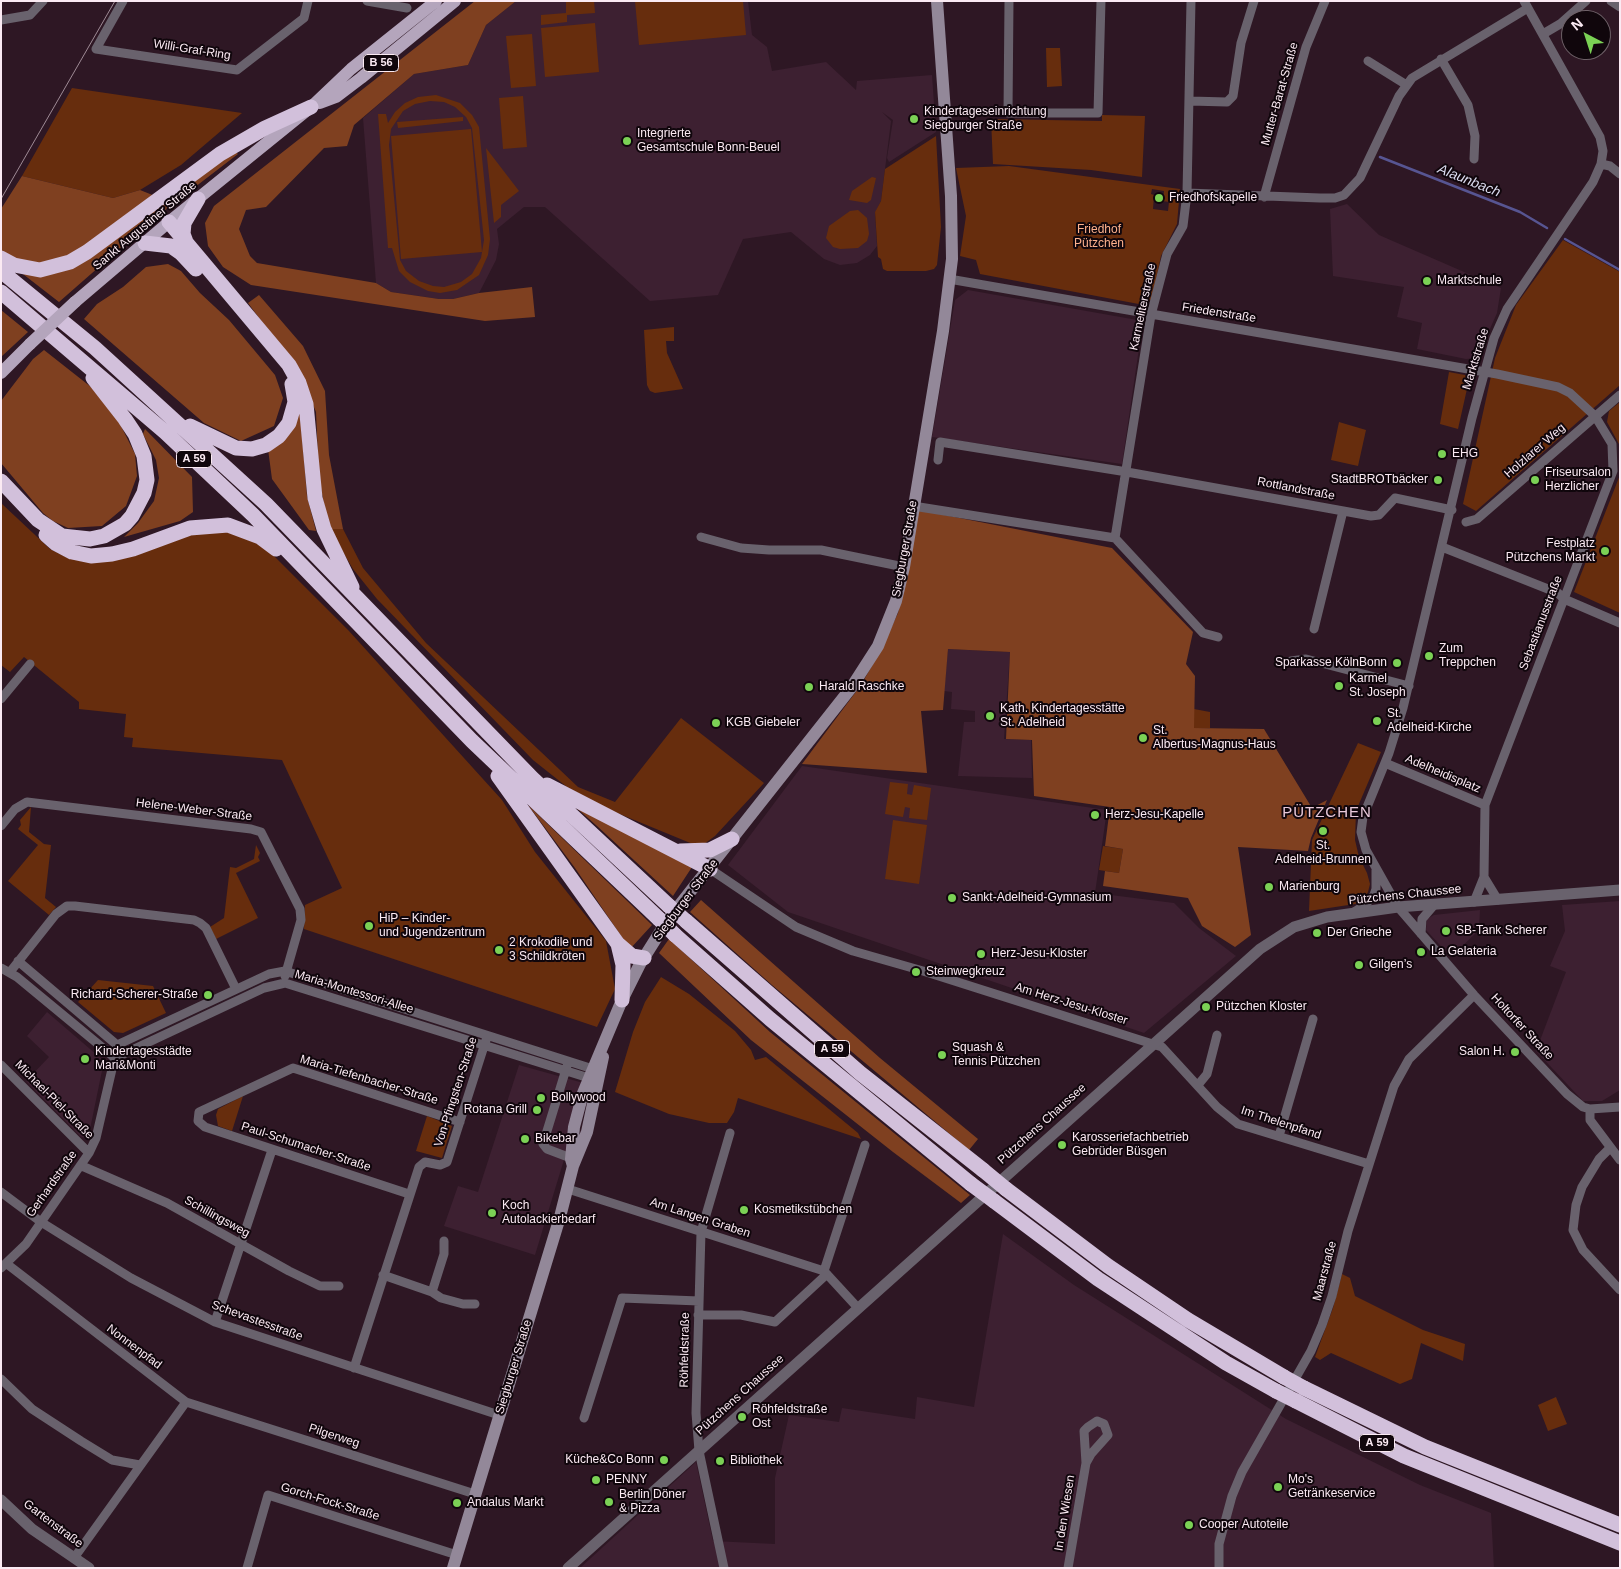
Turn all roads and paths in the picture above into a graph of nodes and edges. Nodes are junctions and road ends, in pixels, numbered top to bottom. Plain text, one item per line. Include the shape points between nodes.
1 (43, 1) edge
2 (123, 1) edge
3 (308, 1) edge
4 (367, 1) edge
5 (436, 1) edge
6 (455, 1) edge
7 (937, 1) edge
8 (1009, 1) edge
9 (1101, 1) edge
10 (1191, 1) edge
11 (1254, 1) edge
12 (1325, 1) edge
13 (1586, 1) edge
14 (1611, 1) edge
15 (1526, 5) edge
16 (1620, 7) edge
17 (407, 8) dead end
18 (1, 20) edge
19 (1543, 34) junction
20 (1442, 59) junction
21 (1368, 61) dead end
22 (1405, 84) junction
23 (1190, 101) junction
24 (311, 108) junction
25 (1474, 159) dead end
26 (1601, 164) junction
27 (1620, 174) edge
28 (1187, 193) junction
29 (1264, 197) junction
30 (198, 200) junction
31 (169, 222) junction
32 (145, 243) junction
33 (187, 243) junction
34 (1, 258) edge
35 (1, 271) edge
36 (949, 280) junction
37 (1, 292) edge
38 (1151, 315) junction
39 (68, 347) junction
40 (1484, 371) junction
41 (1, 372) edge
42 (1620, 395) edge
43 (1594, 416) junction
44 (178, 422) junction
45 (938, 460) dead end
46 (1127, 472) junction
47 (1, 481) edge
48 (1, 493) edge
49 (913, 506) junction
50 (1452, 510) junction
51 (1343, 511) junction
52 (1466, 522) dead end
53 (701, 537) dead end
54 (1115, 538) junction
55 (1442, 548) junction
56 (904, 567) junction
57 (314, 577) junction
58 (357, 597) junction
59 (1564, 599) junction
60 (1620, 623) edge
61 (1314, 629) dead end
62 (1218, 637) dead end
63 (1291, 661) dead end
64 (30, 664) dead end
65 (1408, 686) junction
66 (1, 699) edge
67 (472, 741) junction
68 (1385, 763) junction
69 (532, 778) junction
70 (1485, 804) junction
71 (1, 826) edge
72 (732, 839) junction
73 (676, 851) junction
74 (1376, 867) junction
75 (710, 869) junction
76 (1484, 877) junction
77 (1620, 890) edge
78 (1498, 900) junction
79 (1474, 902) junction
80 (1434, 905) junction
81 (1398, 907) junction
82 (1351, 913) junction
83 (1421, 934) junction
84 (618, 944) junction
85 (644, 958) junction
86 (18, 961) junction
87 (5, 970) edge
88 (284, 971) junction
89 (285, 983) junction
90 (236, 988) junction
91 (1474, 995) junction
92 (622, 1000) junction
93 (1314, 1019) dead end
94 (488, 1034) junction
95 (1217, 1035) dead end
96 (1154, 1043) junction
97 (117, 1045) junction
98 (484, 1046) junction
99 (115, 1058) junction
100 (568, 1061) junction
101 (1, 1065) edge
102 (565, 1072) junction
103 (594, 1076) junction
104 (1198, 1085) junction
105 (1620, 1107) edge
106 (1590, 1109) junction
107 (198, 1121) joint
108 (460, 1122) junction
109 (730, 1133) dead end
110 (1279, 1136) junction
111 (865, 1145) dead end
112 (1610, 1148) junction
113 (272, 1150) junction
114 (89, 1153) junction
115 (1620, 1160) edge
116 (574, 1162) junction
117 (1369, 1164) junction
118 (82, 1166) junction
119 (568, 1189) junction
120 (1, 1192) edge
121 (409, 1194) junction
122 (41, 1222) junction
123 (701, 1232) junction
124 (444, 1241) dead end
125 (240, 1244) junction
126 (4, 1266) edge
127 (826, 1273) junction
128 (383, 1275) junction
129 (339, 1286) dead end
130 (1620, 1290) edge
131 (432, 1292) junction
132 (699, 1301) junction
133 (475, 1304) dead end
134 (858, 1308) junction
135 (698, 1315) junction
136 (215, 1322) junction
137 (354, 1368) junction
138 (1, 1379) edge
139 (186, 1402) junction
140 (499, 1415) junction
141 (584, 1418) dead end
142 (699, 1451) junction
143 (1086, 1463) dead end
144 (140, 1465) junction
145 (475, 1494) junction
146 (1, 1500) edge
147 (1620, 1525) edge
148 (1620, 1544) edge
149 (457, 1555) junction
150 (74, 1558) junction
151 (89, 1568) edge
152 (247, 1568) edge
153 (453, 1568) edge
154 (568, 1568) edge
155 (724, 1568) edge
156 (1068, 1568) edge
157 (1219, 1568) edge

1 - 18 street via 30,15
2 - 3 street, Willi-Graf-Ring via 96,49 237,70 304,18
4 - 17 street
5 - 24 main road, Sankt Augustiner Straße / B 56 via 351,69
6 - 24 main road, Sankt Augustiner Straße / B 56 via 336,97
7 - 36 main road, Siegburger Straße via 951,196
8 - 9 street via 1008,113 1098,113
10 - 23 street, Karmeliterstraße
11 - 23 street via 1241,43 1233,96 1227,102
12 - 29 street, Mutter-Barat-Straße via 1306,47
13 - 19 street
14 - 16 street
15 - 19 street, Marktstraße
15 - 20 street
19 - 26 street, Marktstraße via 1600,138
20 - 22 street
20 - 25 street via 1471,113
21 - 22 street
22 - 29 street via 1360,178 1348,191 1335,198
23 - 28 street, Karmeliterstraße
24 - 30 main road, Sankt Augustiner Straße / B 56
24 - 34 highway via 265,128 220,154 70,262 40,270 14,265
26 - 27 street
26 - 40 street, Marktstraße via 1593,182 1508,309 1494,338
28 - 29 street
28 - 38 street, Karmeliterstraße via 1183,226 1167,254
30 - 31 main road, Sankt Augustiner Straße / B 56
30 - 33 highway via 184,223 183,234
31 - 32 main road, Sankt Augustiner Straße / B 56
31 - 33 highway
32 - 41 main road, Sankt Augustiner Straße / B 56, bridge via 75,302
32 - 44 highway via 164,244 181,252 284,368 293,388 295,402 289,423 280,436 259,448 229,446
33 - 58 highway via 289,365 300,384 306,404 315,498 324,529
35 - 44 highway, A 59
36 - 38 street, Friedenstraße
36 - 49 main road, Siegburger Straße
37 - 39 highway, A 59
38 - 40 street, Friedenstraße
38 - 46 street, Karmeliterstraße
39 - 47 highway via 135,434 147,480 139,506 116,530 90,539 76,539 48,528
39 - 57 highway, A 59 via 166,432
40 - 43 street, Sebastianusstraße via 1558,387
40 - 50 street, Marktstraße
42 - 43 street, Holzlarer Weg
43 - 52 street, Holzlarer Weg via 1476,519
43 - 59 street, Sebastianusstraße via 1612,444 1615,464
44 - 58 highway, A 59 via 266,504
45 - 46 street via 940,442
46 - 51 street, Rottlandstraße
46 - 54 street, Karmeliterstraße
48 - 57 highway via 55,543 72,552 91,556 112,554 190,528 228,525 260,537
49 - 54 street
49 - 56 main road, Siegburger Straße
50 - 51 street, Rottlandstraße via 1400,498 1391,500 1379,515
50 - 55 street, Marktstraße
51 - 61 street
53 - 56 street via 741,548 821,550
54 - 62 street via 1203,632
55 - 59 street via 1558,593
55 - 65 street, Marktstraße
56 - 72 main road, Siegburger Straße via 890,620 862,672
57 - 67 highway, A 59
58 - 69 highway, A 59
59 - 60 street
59 - 70 street, Sebastianusstraße
63 - 65 street via 1306,660
64 - 66 street
65 - 68 street, Marktstraße
67 - 84 highway
67 - 148 highway, A 59, bridge via 675,935 777,1025 971,1184 1106,1285 1226,1364 1377,1443
68 - 70 street, Adelheidisplatz
68 - 74 street, Adelheidisplatz via 1361,825 1366,850
69 - 73 highway
69 - 147 highway, A 59, bridge via 669,906 853,1067 1108,1266 1180,1315 1304,1388 1462,1463
70 - 76 street, Sebastianusstraße
71 - 88 street, Helene-Weber-Straße via 15,809 27,802 261,832 300,909 301,920
72 - 73 highway via 708,851
72 - 75 main road, Siegburger Straße
73 - 75 highway
74 - 81 street, Adelheidisplatz
74 - 82 street, Adelheidisplatz via 1374,896
75 - 85 main road, Siegburger Straße via 667,921
75 - 96 street, Am Herz-Jesu-Kloster via 796,927 853,951
76 - 78 street
76 - 79 street, Sebastianusstraße
77 - 78 street, Pützchens Chaussee
78 - 79 street, Pützchens Chaussee
79 - 80 street, Pützchens Chaussee
80 - 81 street, Pützchens Chaussee
80 - 83 street via 1422,919
81 - 82 street, Pützchens Chaussee
81 - 83 street, Holtorfer Straße
82 - 96 street, Pützchens Chaussee via 1294,927 1260,949
83 - 91 street, Holtorfer Straße
84 - 85 highway via 632,956
84 - 92 highway via 623,965
85 - 92 main road, Siegburger Straße
86 - 87 street
86 - 90 street via 54,916 67,906 194,920 206,928
86 - 97 street
87 - 99 street
88 - 89 street, Helene-Weber-Straße
88 - 90 street, Maria-Montessori-Allee
88 - 94 street, Maria-Montessori-Allee
89 - 98 street, Maria-Montessori-Allee
89 - 99 street, Maria-Montessori-Allee via 264,988
90 - 97 street, Maria-Montessori-Allee
91 - 106 street, Holtorfer Straße via 1567,1094 1582,1107
91 - 117 street, Maarstraße via 1409,1059 1402,1070
92 - 103 main road, Siegburger Straße
93 - 110 street
94 - 98 street, Von-Pfingsten-Straße
94 - 100 street, Maria-Montessori-Allee
95 - 104 street via 1207,1074
96 - 104 street, Im Thelenpfand via 1162,1047
96 - 134 street, Pützchens Chaussee
97 - 99 street, Gerhardstraße
98 - 102 street, Maria-Montessori-Allee
98 - 108 street, Von-Pfingsten-Straße
99 - 114 street, Gerhardstraße via 96,1138
100 - 102 street
100 - 103 street, Maria-Montessori-Allee
101 - 114 street, Michael-Piel-Straße
102 - 103 street, Maria-Montessori-Allee
102 - 116 street via 543,1144
103 - 116 main road, Siegburger Straße via 578,1109
104 - 110 street, Im Thelenpfand via 1238,1124
105 - 106 street
106 - 112 street via 1590,1120
107 - 108 street, Maria-Tiefenbacher-Straße via 199,1112 293,1068
107 - 113 street, Paul-Schumacher-Straße via 205,1127
108 - 121 street, Von-Pfingsten-Straße via 447,1162 440,1165 425,1162 419,1167
109 - 123 street, Röhfeldstraße
110 - 117 street, Im Thelenpfand
111 - 127 street
112 - 115 street
112 - 130 street via 1582,1187 1573,1230 1583,1250
113 - 121 street, Paul-Schumacher-Straße
113 - 125 street
114 - 118 street, Gerhardstraße
116 - 119 main road, Siegburger Straße
117 - 157 street, Maarstraße via 1318,1334 1232,1496 1219,1544
118 - 122 street, Gerhardstraße
118 - 125 street, Schillingsweg via 167,1203
119 - 123 street, Am Langen Graben
119 - 140 main road, Siegburger Straße
120 - 122 street, Schevastesstraße
121 - 128 street, Von-Pfingsten-Straße
122 - 126 street, Gerhardstraße
122 - 136 street, Schevastesstraße via 132,1278
123 - 127 street, Am Langen Graben
123 - 132 street, Röhfeldstraße
124 - 131 street via 444,1254
125 - 129 street, Schillingsweg via 320,1286
125 - 136 street
126 - 139 street, Nonnenpfad
127 - 134 street
127 - 135 street via 774,1322 742,1315
128 - 131 street
128 - 137 street, Von-Pfingsten-Straße
131 - 133 street via 441,1298
132 - 135 street, Röhfeldstraße
132 - 141 street via 622,1298
134 - 142 street, Pützchens Chaussee
135 - 142 street, Röhfeldstraße via 696,1413
136 - 137 street, Schevastesstraße
137 - 140 street, Schevastesstraße
138 - 144 street via 32,1409 81,1441 112,1460
139 - 144 street
139 - 145 street, Pilgerweg
140 - 145 main road, Siegburger Straße
142 - 154 street, Pützchens Chaussee
142 - 155 street, Röhfeldstraße
143 - 156 street, In den Wiesen
144 - 150 street
145 - 149 main road, Siegburger Straße
146 - 150 street, Gartenstraße via 32,1528
149 - 152 street, Gorch-Fock-Straße via 268,1495
149 - 153 main road, Siegburger Straße
150 - 151 street, Gartenstraße

